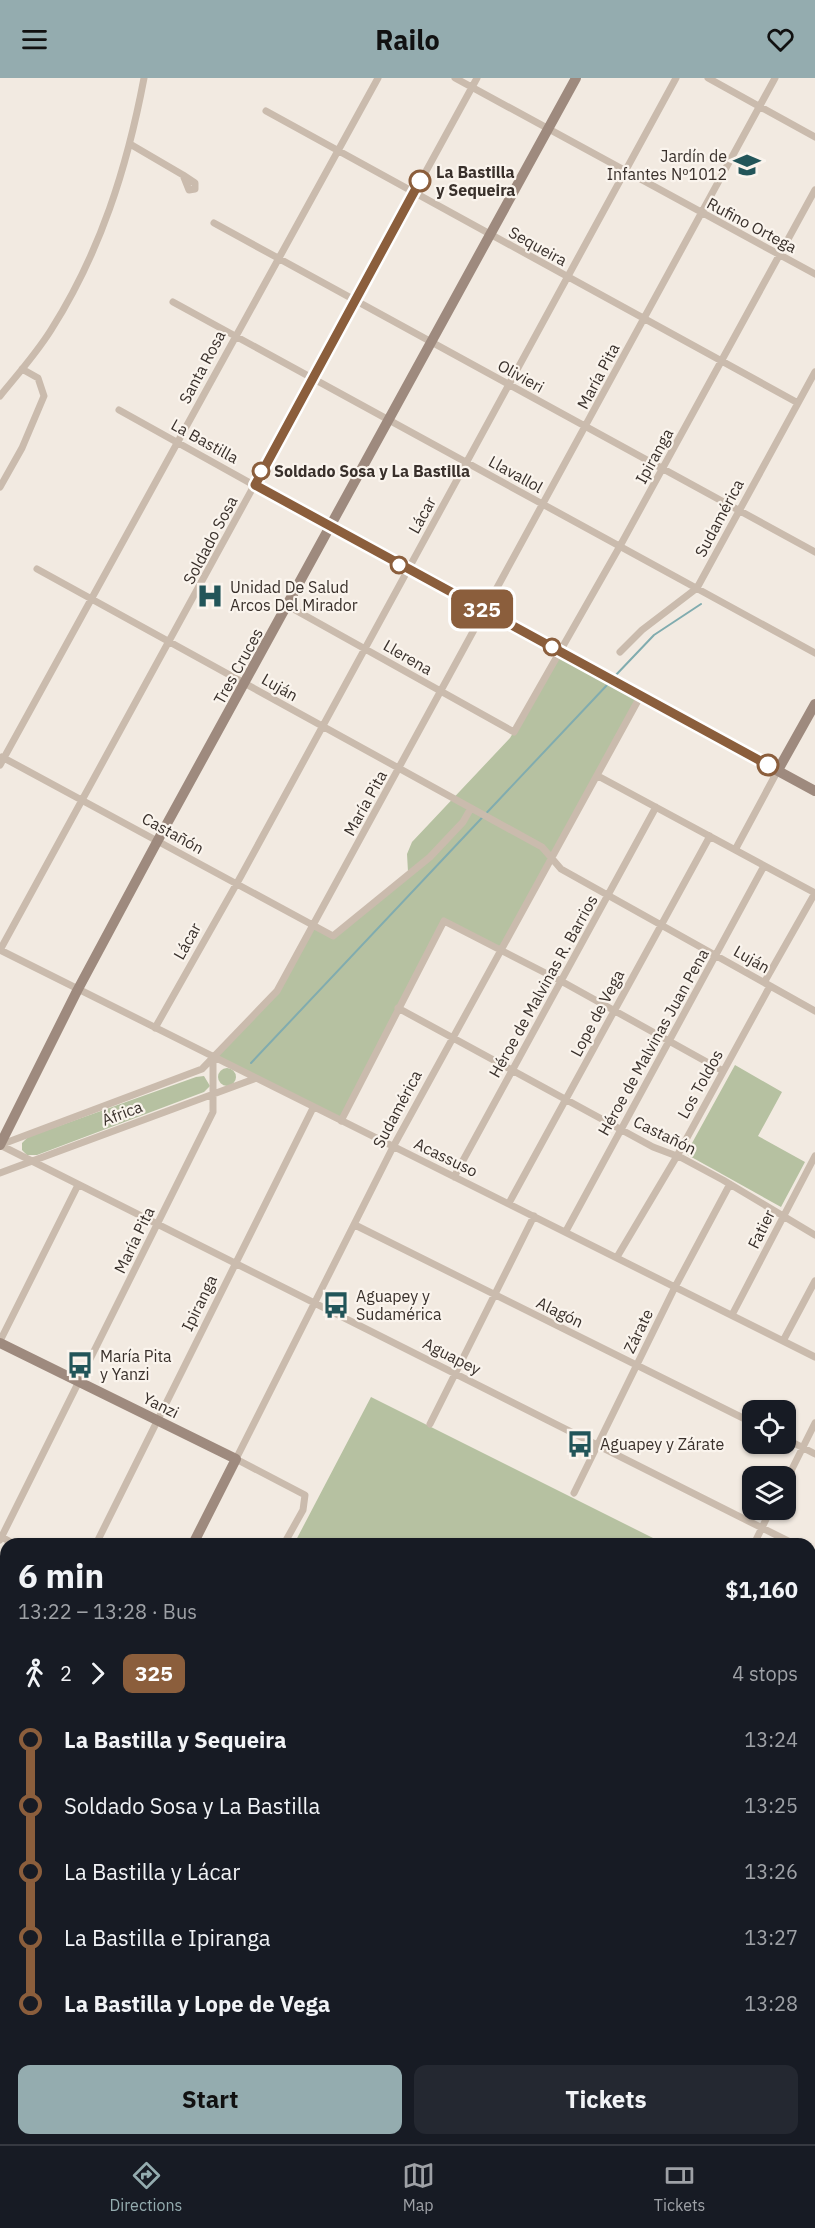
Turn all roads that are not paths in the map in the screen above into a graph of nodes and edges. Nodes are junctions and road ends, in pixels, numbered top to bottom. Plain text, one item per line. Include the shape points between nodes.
1 (144, 78) edge
2 (378, 78) edge
3 (455, 78) edge
4 (477, 78) edge
5 (576, 78) edge
6 (676, 78) edge
7 (708, 78) edge
8 (775, 78) edge
9 (472, 87) junction
10 (760, 106) junction
11 (266, 111) dead end
12 (548, 128) junction
13 (815, 137) edge
14 (130, 144) junction
15 (338, 152) junction
16 (626, 172) junction
17 (183, 174) dead end
18 (815, 190) edge
19 (414, 194) junction
20 (702, 213) junction
21 (214, 224) dead end
22 (491, 235) junction
23 (781, 255) junction
24 (279, 258) junction
25 (815, 274) edge
26 (567, 277) junction
27 (356, 300) junction
28 (173, 302) dead end
29 (644, 320) junction
30 (234, 335) junction
31 (433, 342) junction
32 (722, 363) junction
33 (22, 369) junction
34 (815, 372) edge
35 (312, 378) junction
36 (508, 385) junction
37 (0, 396) edge
38 (798, 403) junction
39 (118, 410) dead end
40 (390, 420) junction
41 (586, 428) junction
42 (177, 442) junction
43 (467, 462) junction
44 (662, 469) junction
45 (255, 485) junction
46 (0, 487) edge
47 (543, 505) junction
48 (740, 511) junction
49 (331, 528) junction
50 (620, 546) junction
51 (815, 552) edge
52 (37, 569) dead end
53 (407, 570) junction
54 (697, 588) junction
55 (92, 599) junction
56 (288, 606) junction
57 (486, 612) junction
58 (170, 643) junction
59 (365, 648) junction
60 (561, 652) junction
61 (620, 652) dead end
62 (815, 653) edge
63 (246, 683) junction
64 (442, 692) junction
65 (641, 695) junction
66 (815, 704) edge
67 (322, 727) junction
68 (514, 732) joint
69 (1, 760) edge
70 (399, 768) junction
71 (778, 770) junction
72 (598, 776) junction
73 (815, 791) edge
74 (83, 800) junction
75 (656, 807) junction
76 (474, 810) junction
77 (710, 836) junction
78 (158, 840) junction
79 (735, 850) junction
80 (552, 858) junction
81 (764, 866) junction
82 (236, 883) junction
83 (815, 893) edge
84 (608, 895) junction
85 (313, 924) junction
86 (662, 924) junction
87 (0, 950) edge
88 (501, 951) junction
89 (717, 954) junction
90 (561, 981) junction
91 (767, 983) junction
92 (77, 991) junction
93 (398, 1008) junction
94 (615, 1011) junction
95 (815, 1011) edge
96 (155, 1028) junction
97 (452, 1039) junction
98 (669, 1041) junction
99 (213, 1057) junction
100 (513, 1070) junction
101 (723, 1071) junction
102 (254, 1079) junction
103 (214, 1093) junction
104 (567, 1100) junction
105 (313, 1108) junction
106 (341, 1121) junction
107 (621, 1128) junction
108 (0, 1145) edge
109 (393, 1147) junction
110 (677, 1156) junction
111 (815, 1156) edge
112 (33, 1162) junction
113 (0, 1173) edge
114 (454, 1177) junction
115 (730, 1184) junction
116 (78, 1185) junction
117 (509, 1203) junction
118 (534, 1216) junction
119 (784, 1216) junction
120 (157, 1224) junction
121 (355, 1225) junction
122 (566, 1231) junction
123 (815, 1235) edge
124 (617, 1257) junction
125 (234, 1263) junction
126 (815, 1281) edge
127 (675, 1287) junction
128 (494, 1295) junction
129 (315, 1303) junction
130 (732, 1315) junction
131 (783, 1341) junction
132 (0, 1342) edge
133 (815, 1357) edge
134 (636, 1365) junction
135 (456, 1373) junction
136 (79, 1382) junction
137 (742, 1418) edge
138 (158, 1420) junction
139 (430, 1424) dead end
140 (815, 1424) edge
141 (597, 1444) junction
142 (796, 1445) edge
143 (803, 1448) junction
144 (815, 1454) edge
145 (236, 1458) junction
146 (794, 1466) edge
147 (574, 1493) dead end
148 (766, 1520) edge
149 (762, 1528) junction
150 (0, 1538) edge
151 (99, 1538) edge
152 (196, 1538) edge
153 (287, 1538) edge
154 (757, 1538) edge
155 (782, 1538) edge

1 - 14 street
2 - 15 street, Santa Rosa
3 - 9 street, Rufino Ortega
4 - 9 street, Soldado Sosa
5 - 12 street, Tres Cruces
6 - 16 street, Lácar
7 - 10 street
8 - 10 street, María Pita
9 - 12 street, Rufino Ortega
9 - 19 street, Soldado Sosa
10 - 13 street
10 - 20 street, María Pita
11 - 15 street, Sequeira
12 - 16 street, Rufino Ortega
12 - 22 street, Tres Cruces
14 - 17 street
14 - 33 street via 110,211 82,275 50,332
15 - 19 street, Sequeira
15 - 24 street, Santa Rosa
16 - 20 street, Rufino Ortega
16 - 26 street, Lácar
18 - 23 street, Ipiranga
19 - 22 street, Sequeira
19 - 27 street, Soldado Sosa
20 - 23 street, Rufino Ortega
20 - 29 street, María Pita
21 - 24 street, Olivieri
22 - 26 street, Sequeira
22 - 31 street, Tres Cruces
23 - 25 street, Rufino Ortega
23 - 32 street, Ipiranga
24 - 27 street, Olivieri
24 - 30 street, Santa Rosa
26 - 29 street, Sequeira
26 - 36 street, Lácar
27 - 31 street, Olivieri
27 - 35 street, Soldado Sosa
28 - 30 street, Llavallol
29 - 32 street, Sequeira
29 - 41 street, María Pita
30 - 35 street, Llavallol
30 - 42 street, Santa Rosa
31 - 36 street, Olivieri
31 - 40 street, Tres Cruces
32 - 38 street, Sequeira
32 - 44 street, Ipiranga
33 - 37 street
33 - 46 street via 38,378 44,396
34 - 38 street, Sudamérica
35 - 40 street, Llavallol
35 - 45 street, Soldado Sosa
36 - 41 street, Olivieri
36 - 43 street, Lácar
38 - 48 street, Sudamérica
39 - 42 street, La Bastilla
40 - 43 street, Llavallol
40 - 49 street, Tres Cruces
41 - 44 street, Olivieri
41 - 47 street, María Pita
42 - 45 street, La Bastilla
42 - 55 street, Santa Rosa
43 - 47 street, Llavallol
43 - 53 street, Lácar
44 - 48 street, Olivieri
44 - 50 street, Ipiranga
45 - 49 street, La Bastilla
45 - 58 street, Soldado Sosa
47 - 50 street, Llavallol
47 - 57 street, María Pita
48 - 51 street, Olivieri
48 - 54 street, Sudamérica
49 - 53 street, La Bastilla
49 - 56 street, Tres Cruces
50 - 54 street, Llavallol
50 - 60 street, Ipiranga
52 - 55 street, Luján
53 - 57 street, La Bastilla
53 - 59 street, Lácar
54 - 61 street, Sudamérica
54 - 62 street, Llavallol
55 - 58 street, Luján
55 - 69 street, Santa Rosa
56 - 59 street, Llerena
56 - 63 street, Tres Cruces
57 - 60 street, La Bastilla
57 - 64 street, María Pita
58 - 63 street, Luján
58 - 74 street, Soldado Sosa
59 - 64 street, Llerena
59 - 67 street, Lácar
60 - 65 street, La Bastilla
60 - 68 street, Ipiranga
63 - 67 street, Luján
63 - 78 street, Tres Cruces
64 - 68 street, Llerena
64 - 70 street, María Pita
65 - 71 street, La Bastilla
65 - 72 street, Sudamérica
66 - 71 street
67 - 70 street, Luján
67 - 82 street, Lácar
69 - 74 street, Castañón
70 - 76 street, Luján
70 - 85 street, María Pita
71 - 73 street, La Bastilla
71 - 79 street
72 - 75 street
72 - 80 street, Sudamérica
74 - 78 street, Castañón
74 - 87 street, Soldado Sosa
75 - 77 street
75 - 84 street, Héroe de Malvinas R. Barrios
76 - 80 street, Luján via 542,847
76 - 85 street, Castañón via 430,856 333,936
77 - 79 street
77 - 86 street, Lope de Vega
78 - 82 street, Castañón
78 - 92 street, Tres Cruces
79 - 81 street
80 - 84 street, Luján via 561,870
80 - 88 street, Sudamérica
81 - 83 street
81 - 89 street, Héroe de Malvinas Juan Pena
82 - 85 street, Castañón
82 - 96 street, Lácar
83 - 91 street, Los Toldos
84 - 86 street, Luján
84 - 90 street, Héroe de Malvinas R. Barrios
85 - 99 street, María Pita via 277,991
86 - 89 street, Luján
86 - 94 street, Lope de Vega
87 - 92 street, Acassuso
88 - 90 street
88 - 93 street via 448,922 441,923
88 - 97 street, Sudamérica
89 - 91 street, Luján
89 - 98 street, Héroe de Malvinas Juan Pena
90 - 94 street
90 - 100 street, Héroe de Malvinas R. Barrios
91 - 95 street, Luján
91 - 101 street, Los Toldos
92 - 96 street, Acassuso
92 - 108 street, Tres Cruces
93 - 97 street, Castañón
93 - 106 street
94 - 98 street
94 - 104 street, Lope de Vega
96 - 99 street, Acassuso
97 - 100 street, Castañón
97 - 109 street, Sudamérica
98 - 101 street
98 - 107 street, Héroe de Malvinas Juan Pena
99 - 102 street, Acassuso
99 - 103 street, María Pita
99 - 108 street, África via 195,1072
100 - 104 street, Castañón
100 - 114 street, Héroe de Malvinas R. Barrios
101 - 110 street, Los Toldos
102 - 103 street, África
102 - 105 street, Acassuso
103 - 112 street, África
103 - 120 street, María Pita via 213,1112
104 - 107 street, Castañón
104 - 117 street, Lope de Vega
105 - 106 street, Acassuso
105 - 125 street, Ipiranga
106 - 109 street, Acassuso
107 - 110 street, Castañón
107 - 122 street, Héroe de Malvinas Juan Pena
108 - 112 street, Aguapey
109 - 114 street, Acassuso
109 - 121 street, Sudamérica
110 - 115 street, Castañón
110 - 124 street, Los Toldos
111 - 119 street, Fatier
112 - 113 street, África
112 - 116 street, Aguapey
114 - 117 street, Acassuso
115 - 119 street, Castañón
115 - 127 street, Zárate
116 - 120 street, Aguapey
116 - 132 street
117 - 118 street, Acassuso
118 - 122 street, Acassuso
118 - 128 street
119 - 123 street, Castañón
119 - 130 street, Fatier
120 - 125 street, Aguapey
120 - 136 street, María Pita
121 - 128 street, Alagón
121 - 129 street, Sudamérica
122 - 124 street, Acassuso
124 - 127 street, Acassuso
125 - 129 street, Aguapey
125 - 138 street, Ipiranga
126 - 131 street
127 - 130 street, Acassuso
127 - 134 street, Zárate
128 - 134 street, Alagón
128 - 135 street
129 - 135 street, Aguapey
129 - 145 street, Sudamérica
130 - 131 street, Acassuso
131 - 133 street, Acassuso
132 - 136 street, Yanzi
134 - 137 street, Alagón
134 - 141 street, Zárate
135 - 139 street
135 - 141 street, Aguapey
136 - 138 street, Yanzi
136 - 150 street, María Pita
138 - 145 street, Yanzi
138 - 151 street, Ipiranga
140 - 143 street
141 - 147 street, Zárate
141 - 149 street, Aguapey
142 - 143 street
143 - 144 street
143 - 146 street
145 - 152 street, Sudamérica
145 - 153 street, Yanzi via 303,1493 306,1499
148 - 149 street
149 - 154 street
149 - 155 street, Aguapey

